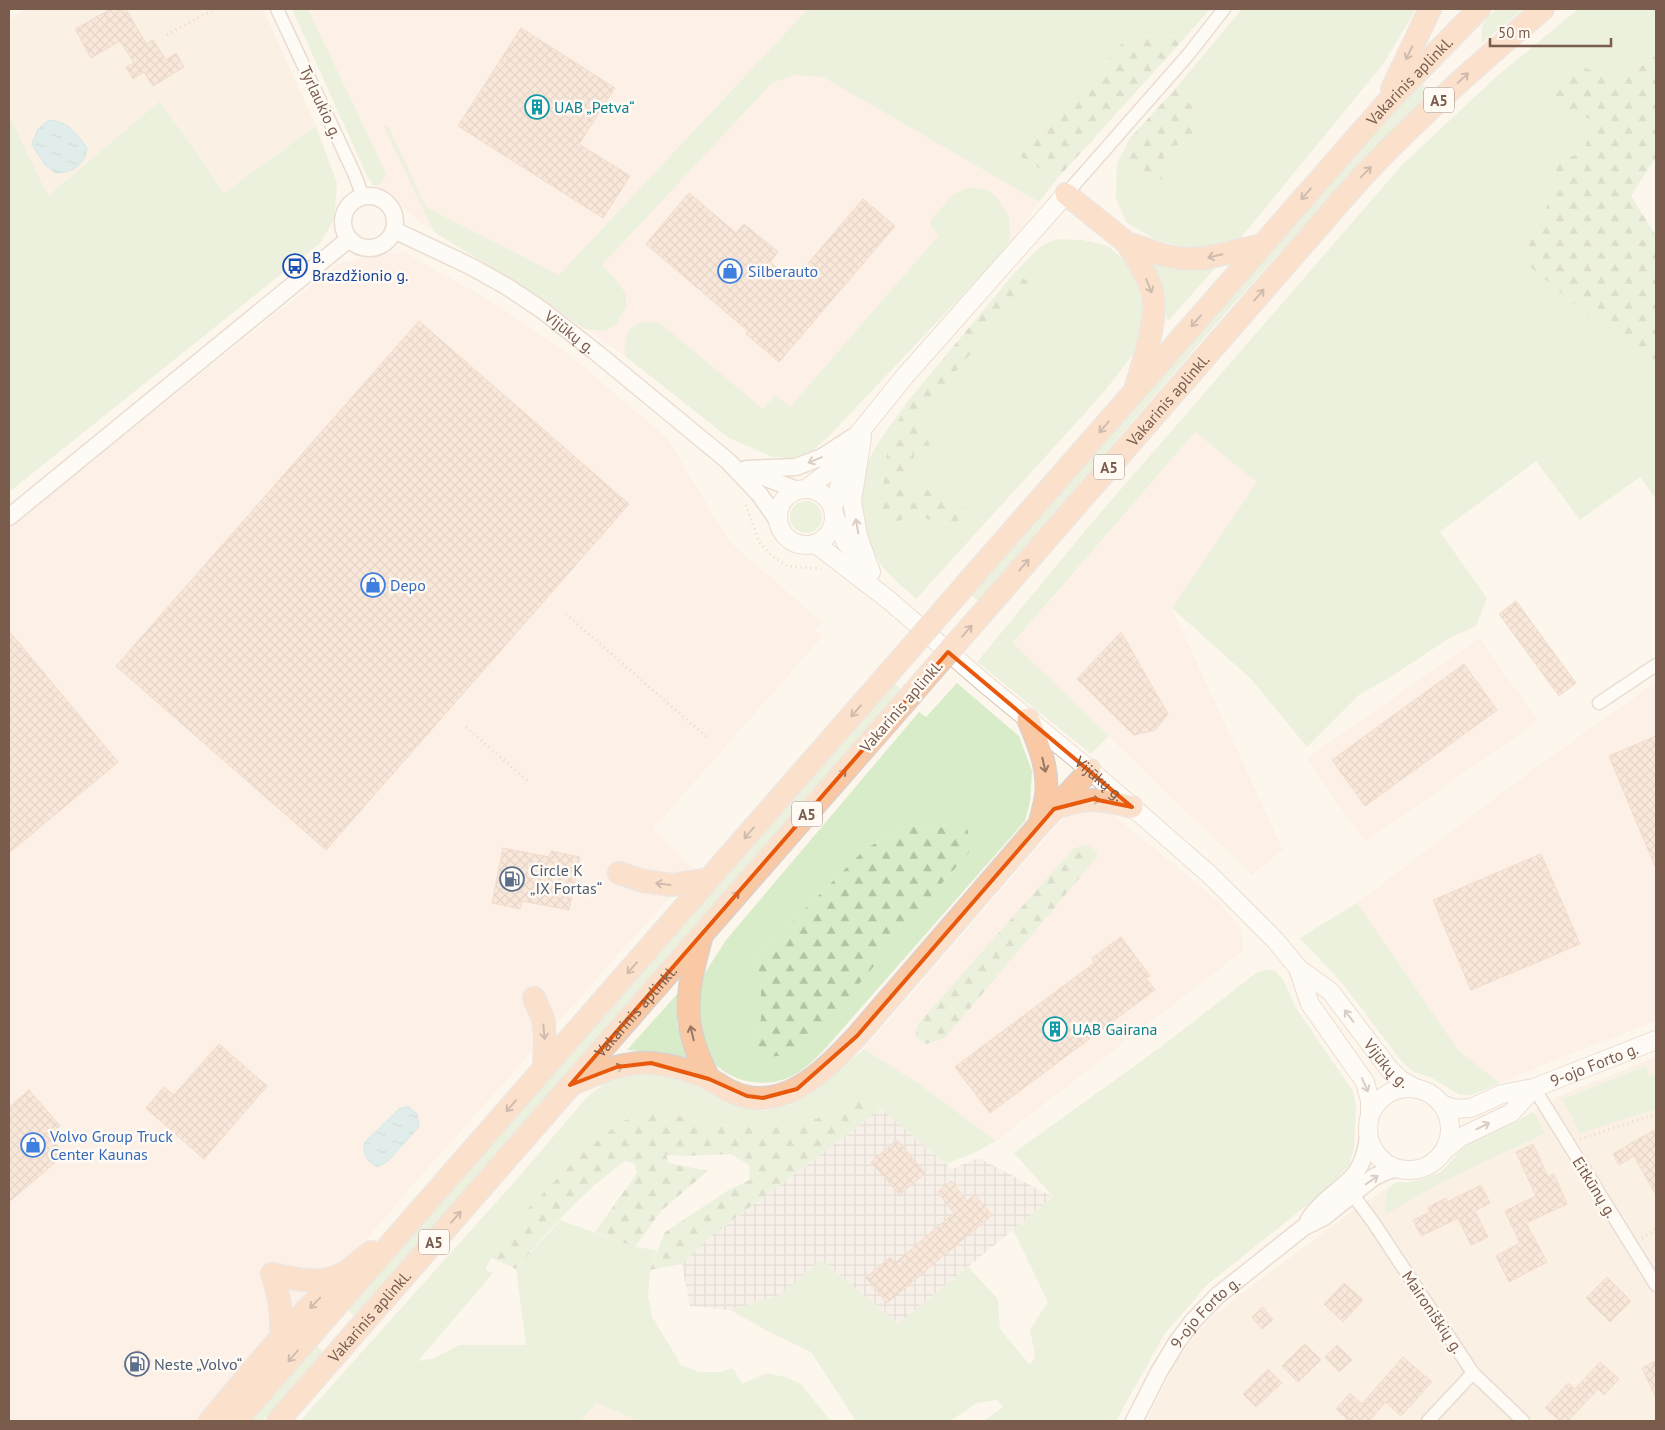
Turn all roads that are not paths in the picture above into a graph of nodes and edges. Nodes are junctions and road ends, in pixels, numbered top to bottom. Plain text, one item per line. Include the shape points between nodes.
1 (277, 9) edge
2 (1224, 9) edge
3 (1430, 9) edge
4 (1480, 9) edge
5 (1543, 9) edge
6 (1385, 105) junction
7 (1066, 194) junction
8 (362, 197) junction
9 (394, 230) junction
10 (349, 239) junction
11 (1126, 243) junction
12 (1262, 245) junction
13 (1136, 390) junction
14 (862, 432) junction
15 (728, 461) junction
16 (746, 470) junction
17 (802, 489) junction
18 (834, 513) junction
19 (9, 517) edge
20 (778, 521) junction
21 (816, 544) junction
22 (872, 572) junction
23 (890, 601) junction
24 (1656, 665) edge
25 (1599, 703) dead end
26 (1028, 719) junction
27 (1090, 770) junction
28 (1132, 807) junction
29 (1054, 808) junction
30 (1039, 825) junction
31 (619, 873) dead end
32 (709, 879) junction
33 (702, 934) junction
34 (1298, 968) junction
35 (534, 998) dead end
36 (1656, 1040) edge
37 (544, 1069) junction
38 (709, 1079) junction
39 (570, 1085) junction
40 (1534, 1088) junction
41 (1417, 1090) junction
42 (1441, 1104) junction
43 (1370, 1116) junction
44 (1368, 1136) junction
45 (1442, 1152) junction
46 (1397, 1168) junction
47 (1352, 1187) junction
48 (406, 1227) junction
49 (345, 1272) junction
50 (1656, 1285) edge
51 (281, 1338) junction
52 (1473, 1373) junction
53 (210, 1421) edge
54 (236, 1421) edge
55 (278, 1421) edge
56 (1134, 1421) edge
57 (1428, 1421) edge
58 (1523, 1421) edge

1 - 8 street, Tyrlaukio g. via 354,173
2 - 7 street
3 -> 6 highway
4 - 6 highway, Vakarinis aplinkl. / A5
33 -> 5 highway, Vakarinis aplinkl. / A5, bridge via 1360,178 1490,53
6 -> 12 highway, Vakarinis aplinkl. / A5
7 - 11 highway
7 - 14 main road via 905,376
8 - 9 street via 370,196 385,202 392,210
8 - 10 street via 354,200 344,214 344,232
9 - 10 street via 389,238 374,248 356,245
9 - 15 street, Vijūkų g. via 470,266 542,310
10 - 19 street
12 -> 11 highway via 1206,258 1185,259
11 -> 13 highway via 1144,272 1152,294 1153,316
12 -> 13 highway, Vakarinis aplinkl. / A5
13 -> 32 highway, Vakarinis aplinkl. / A5, bridge
14 -> 16 street via 822,457 796,467
14 - 17 main road via 826,474
14 - 18 main road via 840,484
22 -> 14 main road via 858,536 852,501
15 - 16 street, Vijūkų g.
15 - 20 street, Vijūkų g. via 760,495
16 - 17 street, Vijūkų g.
17 - 18 main road via 823,494
17 - 20 main road via 788,495 782,502
18 - 21 main road via 830,534
18 - 22 main road, Vijūkų g. via 846,543
20 - 21 main road via 787,539 806,546
21 - 23 main road, Vijūkų g.
22 - 23 main road, Vijūkų g.
23 - 26 main road, Vijūkų g.
24 - 25 street
26 - 27 main road, Vijūkų g.
26 -> 30 highway via 1046,772 1046,795
27 - 28 main road, Vijūkų g.
27 - 29 highway
29 -> 28 highway via 1093,799
28 - 34 main road, Vijūkų g. via 1245,908
29 - 30 highway
30 - 38 highway via 856,1036 816,1076 797,1089 763,1098 732,1092
32 -> 31 highway via 672,885 643,881
32 -> 37 highway, Vakarinis aplinkl. / A5
38 -> 33 highway via 695,1048 688,1015 692,972
33 - 39 highway, Vakarinis aplinkl. / A5
41 -> 34 main road, Vijūkų g. via 1390,1070 1330,991
34 -> 43 main road, Vijūkų g. via 1310,1004 1365,1082
35 -> 37 highway via 543,1018
36 - 40 main road, 9-ojo Forto g.
37 -> 48 highway, Vakarinis aplinkl. / A5
39 -> 38 highway via 617,1066 651,1063
55 -> 39 highway, Vakarinis aplinkl. / A5
40 - 42 main road, 9-ojo Forto g. via 1502,1094 1471,1108 1455,1109
45 -> 40 main road, 9-ojo Forto g. via 1459,1138 1511,1113
40 - 50 street, Eitkūnų g.
41 - 42 main road via 1426,1092
41 - 43 main road via 1394,1091 1376,1105
42 - 45 main road via 1450,1128
43 - 44 main road
44 - 46 main road via 1378,1156
44 - 47 street, 9-ojo Forto g. via 1367,1151
45 - 46 main road via 1423,1168
47 -> 46 street, 9-ojo Forto g.
47 - 52 street, Maironiškių g.
47 - 56 street, 9-ojo Forto g. via 1324,1217 1304,1227 1217,1296 1193,1321 1159,1372
48 - 49 highway
48 -> 54 highway, Vakarinis aplinkl. / A5
49 -> 51 highway
49 - 51 highway via 329,1279 272,1274 279,1293
51 - 53 highway
52 - 57 street
52 - 58 street, Maironiškių g.

